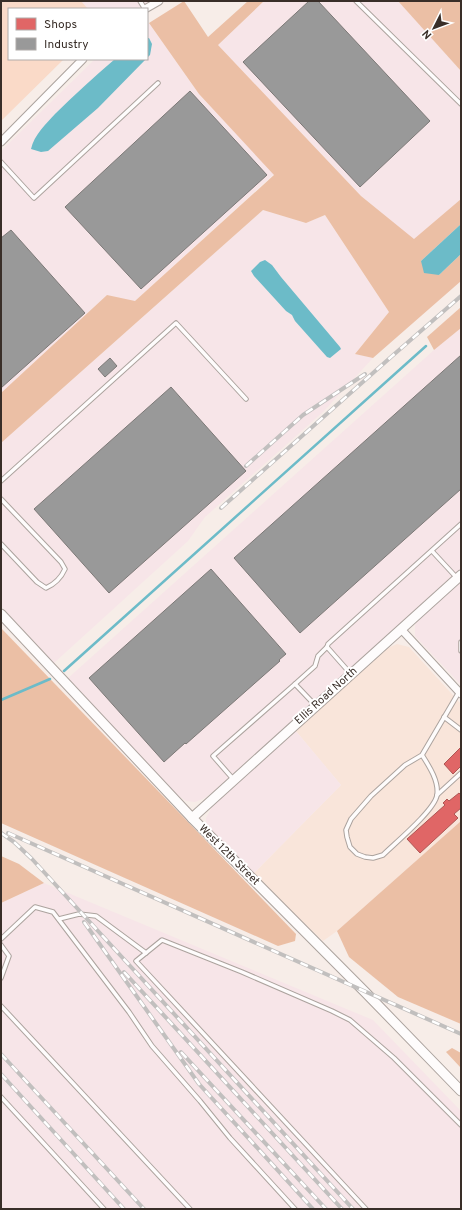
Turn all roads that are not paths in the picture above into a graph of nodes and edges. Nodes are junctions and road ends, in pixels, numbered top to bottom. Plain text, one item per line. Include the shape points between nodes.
1 (159, 1) edge
2 (356, 1) edge
3 (147, 8) edge
4 (82, 60) edge
5 (158, 83) dead end
6 (461, 104) edge
7 (1, 142) edge
8 (1, 162) edge
9 (246, 399) dead end
10 (1, 481) edge
11 (1, 499) edge
12 (461, 524) edge
13 (1, 544) edge
14 (432, 551) junction
15 (459, 577) edge
16 (1, 614) edge
17 (401, 629) junction
18 (461, 642) edge
19 (327, 647) junction
20 (461, 651) edge
21 (351, 674) junction
22 (295, 684) junction
23 (460, 693) edge
24 (316, 706) junction
25 (444, 717) junction
26 (461, 730) edge
27 (422, 755) junction
28 (461, 773) edge
29 (234, 780) junction
30 (437, 795) junction
31 (192, 818) junction
32 (59, 919) junction
33 (1, 939) edge
34 (1, 945) edge
35 (146, 954) junction
36 (1, 978) edge
37 (1, 1006) edge
38 (461, 1091) edge
39 (1, 1097) edge
40 (461, 1125) edge
41 (104, 1209) edge
42 (190, 1209) edge
43 (295, 1209) edge
44 (366, 1209) edge

1 - 3 street
2 - 6 lane
4 - 7 street
5 - 8 lane via 34,198
9 - 10 lane via 176,323
11 - 13 lane via 66,569 62,577 46,588 37,582
12 - 14 lane
14 - 15 lane
14 - 19 lane
15 - 17 street, Ellis Road North
16 - 31 street, West 12th Street
17 - 21 street, Ellis Road North
17 - 23 street
18 - 20 lane
19 - 21 lane
19 - 22 lane via 318,656 315,666
21 - 24 street, Ellis Road North
22 - 24 lane
22 - 29 lane via 213,756
23 - 25 lane
24 - 29 street, Ellis Road North
25 - 26 lane
25 - 27 lane
27 - 30 lane via 434,777
27 - 30 lane via 405,765 371,796 351,819 346,830 350,847 365,857 383,855 426,813
28 - 30 lane
29 - 31 street, Ellis Road North
31 - 38 street, West 12th Street
32 - 33 lane via 53,912 35,907
32 - 35 lane via 79,914 96,916
32 - 43 lane via 152,1046 230,1138
34 - 36 lane via 9,956
35 - 40 lane via 162,940 350,1020 394,1058
35 - 44 lane via 136,961
37 - 42 lane
39 - 41 lane

